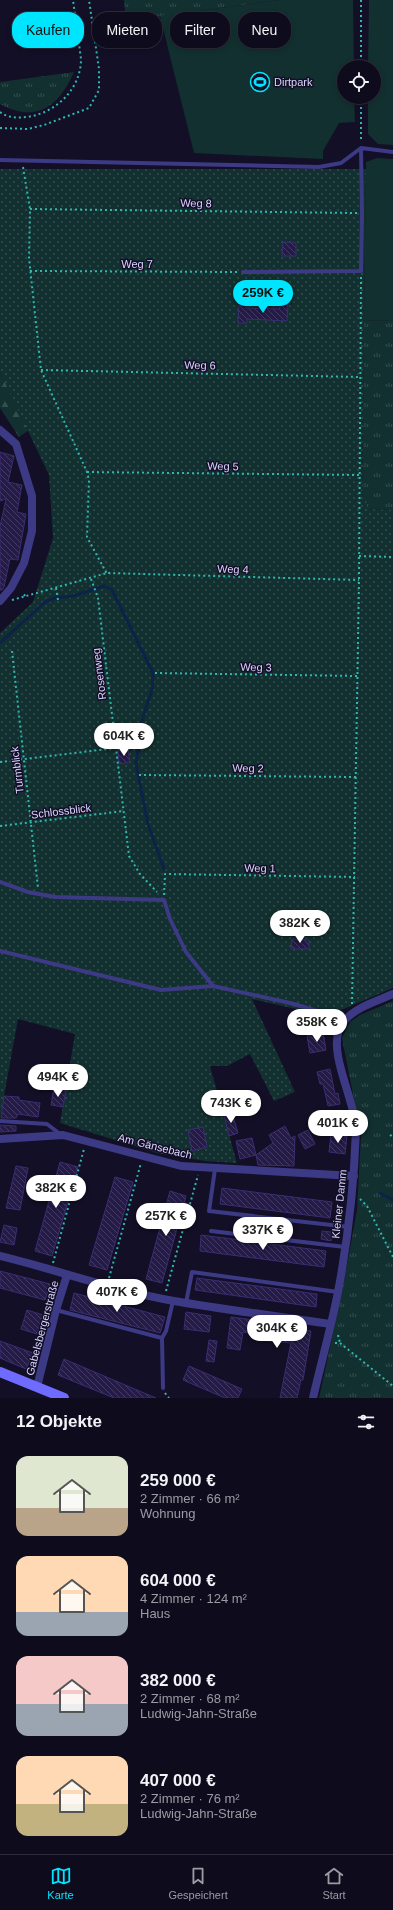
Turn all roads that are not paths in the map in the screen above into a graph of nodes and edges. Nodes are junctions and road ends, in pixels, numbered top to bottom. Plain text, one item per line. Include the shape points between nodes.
1 (361, 148) junction
2 (393, 152) edge
3 (0, 160) edge
4 (243, 272) road end
5 (0, 430) edge
6 (0, 601) edge
7 (0, 882) edge
8 (0, 951) edge
9 (213, 986) junction
10 (393, 994) edge
11 (345, 1019) junction
12 (0, 1121) edge
13 (63, 1136) junction
14 (0, 1139) edge
15 (215, 1169) junction
16 (354, 1176) junction
17 (349, 1227) junction
18 (211, 1231) dead end
19 (345, 1247) junction
20 (0, 1256) edge
21 (67, 1274) junction
22 (338, 1292) junction
23 (173, 1301) junction
24 (186, 1303) junction
25 (56, 1310) junction
26 (330, 1324) junction
27 (162, 1338) junction
28 (0, 1372) edge
29 (38, 1387) junction
30 (163, 1388) dead end
31 (53, 1396) edge
32 (64, 1398) edge
33 (313, 1398) edge

1 - 2 lane
1 - 3 lane via 341,164 319,167
1 - 4 lane via 361,271
5 - 6 street via 16,444 32,496 32,531 24,564 11,588
7 - 9 lane via 28,892 56,897 164,900 186,952
8 - 9 lane via 161,990
9 - 11 lane via 290,1003
10 - 11 street, Kleiner Damm via 354,1012
11 - 16 street, Kleiner Damm via 338,1030 337,1050 356,1127
12 - 13 lane via 47,1124
13 - 14 street, Am Gänsebach
13 - 15 street, Am Gänsebach via 87,1140 181,1166
15 - 16 street, Am Gänsebach
15 - 17 lane via 209,1211
16 - 17 street, Kleiner Damm
17 - 19 street, Kleiner Damm
18 - 19 lane
19 - 22 street, Kleiner Damm
20 - 21 street
21 - 23 street
21 - 25 street, Gabelsbergerstraße
22 - 24 lane via 192,1272
22 - 26 street, Kleiner Damm
23 - 24 street
23 - 27 lane
24 - 26 street
25 - 27 lane
25 - 29 street, Gabelsbergerstraße
26 - 33 street, Kleiner Damm
27 - 30 lane
28 - 29 street
29 - 31 street
31 - 32 street

